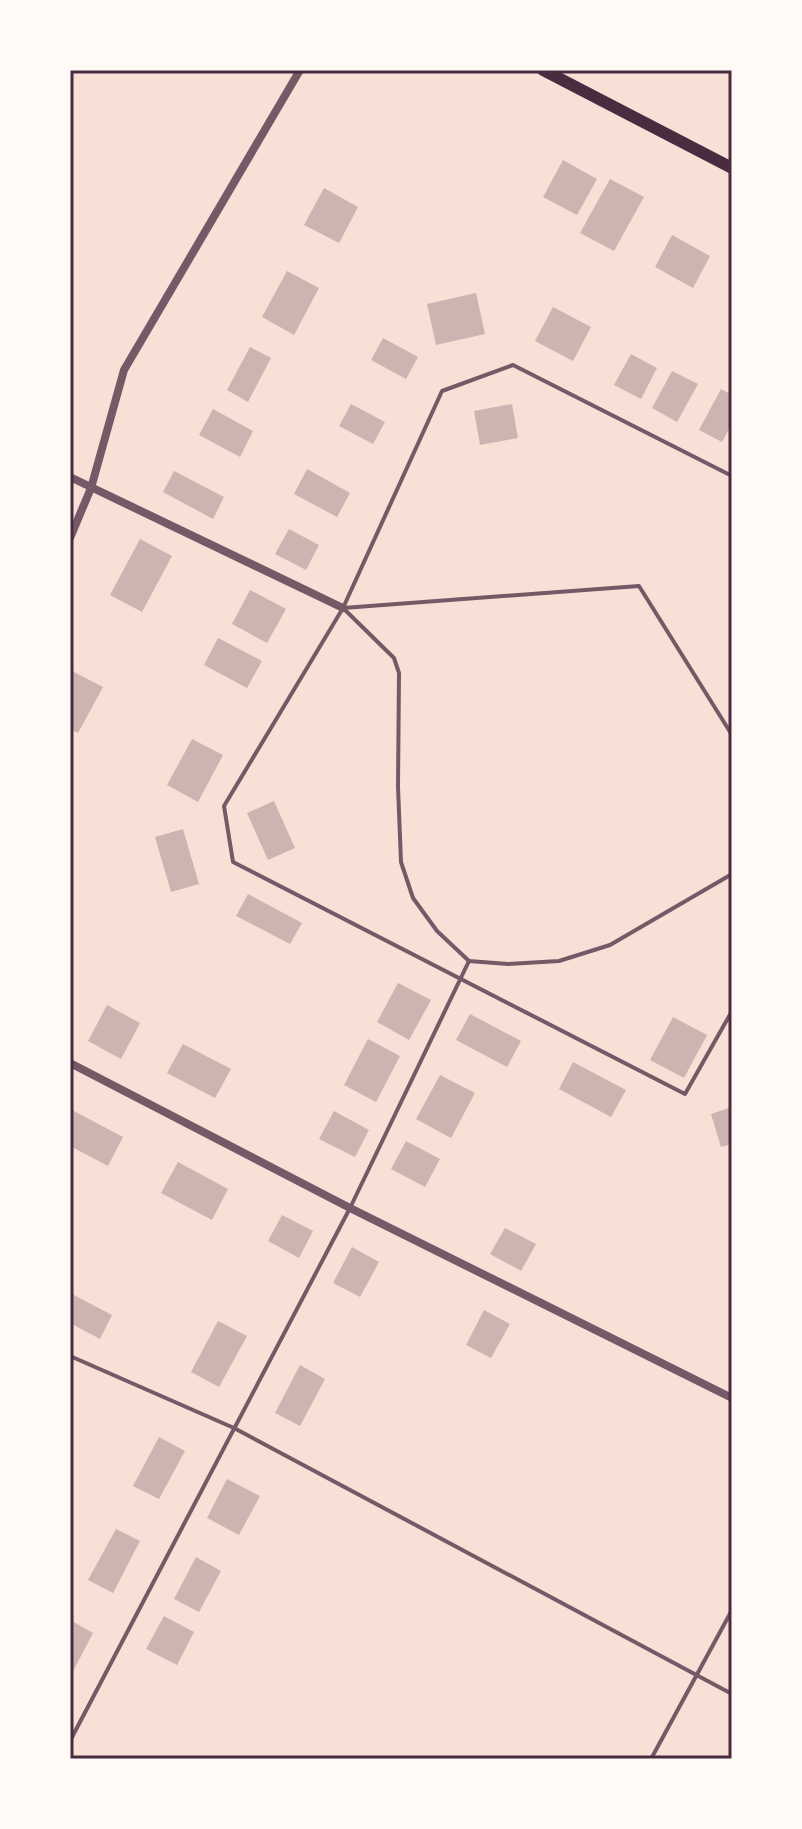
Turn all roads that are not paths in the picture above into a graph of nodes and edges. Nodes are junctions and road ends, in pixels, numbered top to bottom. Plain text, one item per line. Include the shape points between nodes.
1 (300, 70) edge
2 (543, 70) edge
3 (732, 168) edge
4 (732, 476) edge
5 (70, 477) edge
6 (91, 488) junction
7 (70, 538) edge
8 (343, 608) junction
9 (732, 735) edge
10 (732, 874) edge
11 (469, 961) junction
12 (461, 978) junction
13 (732, 1011) edge
14 (70, 1063) edge
15 (350, 1208) junction
16 (70, 1356) edge
17 (732, 1398) edge
18 (234, 1428) junction
19 (732, 1610) edge
20 (696, 1675) junction
21 (732, 1694) edge
22 (70, 1741) edge
23 (651, 1759) edge

1 - 6 street via 124,370
2 - 3 main road
4 - 8 lane via 513,365 442,391
5 - 6 street
6 - 7 street
6 - 8 street
8 - 9 lane via 639,586
8 - 11 lane via 394,658 399,673 401,862 413,898
8 - 12 lane via 224,806 233,862
10 - 11 lane via 610,945 559,961
11 - 12 lane
12 - 13 lane via 685,1094
12 - 15 lane
14 - 15 street
15 - 17 street
15 - 18 lane
16 - 18 lane
18 - 20 lane
18 - 22 lane
19 - 20 lane
20 - 21 lane
20 - 23 lane

